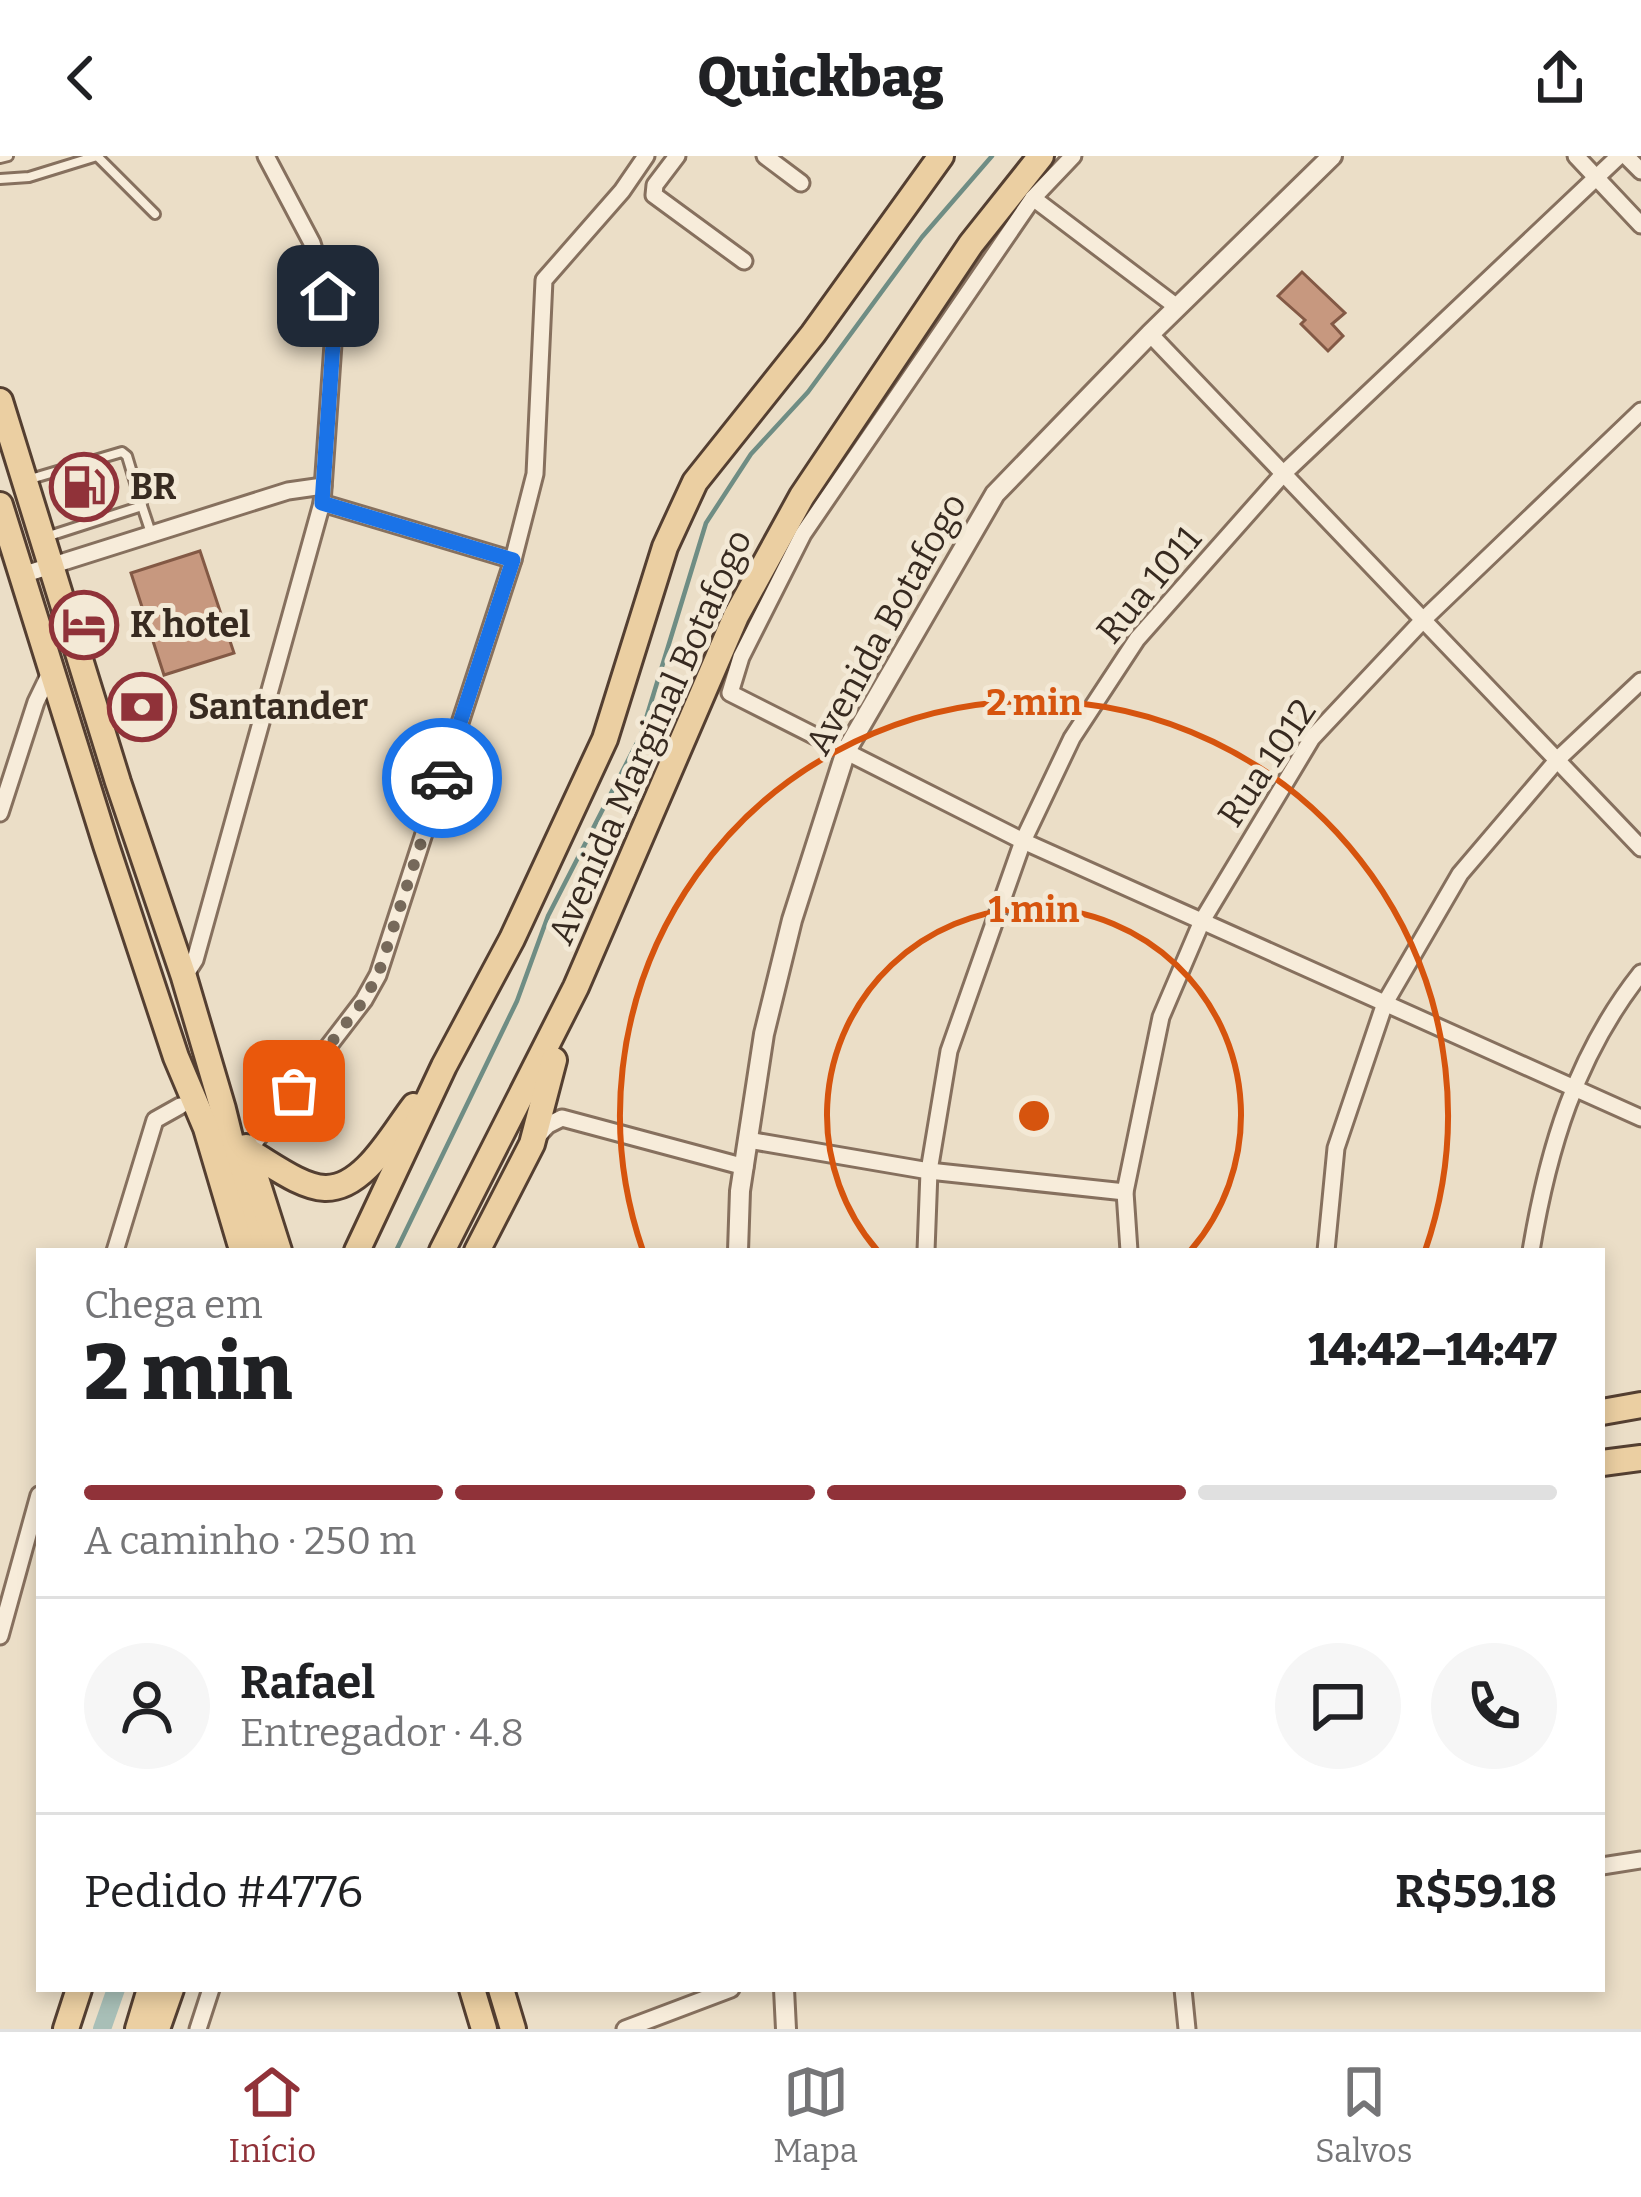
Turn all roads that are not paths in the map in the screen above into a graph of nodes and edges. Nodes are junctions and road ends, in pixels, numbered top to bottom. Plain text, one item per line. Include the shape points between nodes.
1 (97, 156) edge
2 (266, 156) edge
3 (646, 156) edge
4 (677, 156) edge
5 (765, 156) edge
6 (941, 156) edge
7 (1041, 156) edge
8 (1073, 156) edge
9 (1332, 156) edge
10 (1576, 156) edge
11 (1623, 156) edge
12 (65, 161) edge
13 (1641, 171) edge
14 (1596, 178) junction
15 (0, 179) edge
16 (801, 183) dead end
17 (1033, 198) junction
18 (155, 214) dead end
19 (1641, 225) edge
20 (744, 261) dead end
21 (1177, 307) junction
22 (1150, 334) junction
23 (0, 401) edge
24 (1641, 411) edge
25 (1284, 473) junction
26 (26, 481) junction
27 (323, 495) junction
28 (0, 505) edge
29 (142, 506) junction
30 (151, 533) junction
31 (44, 537) junction
32 (513, 560) junction
33 (53, 565) junction
34 (22, 575) junction
35 (1423, 620) junction
36 (52, 669) junction
37 (1641, 681) edge
38 (846, 751) junction
39 (1559, 758) junction
40 (0, 813) edge
41 (1022, 841) junction
42 (1641, 848) edge
43 (1202, 921) junction
44 (1641, 973) edge
45 (184, 977) junction
46 (576, 987) junction
47 (1384, 1004) junction
48 (176, 1057) junction
49 (444, 1066) junction
50 (1572, 1087) junction
51 (180, 1106) junction
52 (1641, 1118) edge
53 (748, 1141) junction
54 (532, 1144) junction
55 (240, 1150) junction
56 (745, 1167) junction
57 (929, 1171) junction
58 (1125, 1192) junction
59 (116, 1248) edge
60 (228, 1248) edge
61 (242, 1248) edge
62 (257, 1248) edge
63 (278, 1248) edge
64 (358, 1248) edge
65 (444, 1248) edge
66 (479, 1248) edge
67 (738, 1248) edge
68 (926, 1248) edge
69 (1129, 1248) edge
70 (1326, 1248) edge
71 (1532, 1248) edge
72 (1641, 1405) edge
73 (1605, 1411) edge
74 (1641, 1458) edge
75 (1605, 1463) edge
76 (36, 1511) edge
77 (0, 1555) edge
78 (27, 1558) edge
79 (0, 1636) edge
80 (1641, 1860) edge
81 (1605, 1866) edge
82 (78, 1992) edge
83 (149, 1992) edge
84 (170, 1992) edge
85 (210, 1992) edge
86 (473, 1992) edge
87 (502, 1992) edge
88 (723, 1992) edge
89 (784, 1992) edge
90 (1183, 1992) edge
91 (66, 2029) edge
92 (138, 2029) edge
93 (158, 2029) edge
94 (197, 2029) edge
95 (484, 2029) edge
96 (512, 2029) edge
97 (625, 2029) edge
98 (786, 2029) edge
99 (1187, 2029) edge

1 - 12 lane
1 - 18 lane
2 - 27 street via 312,243 328,296 333,344
3 - 32 street via 544,280 535,473
4 - 20 street via 654,195
5 - 16 street
6 - 49 main road, Avenida Marginal Botafogo via 695,482 665,547 605,739
7 - 46 main road, Avenida Marginal Botafogo via 971,244 802,496 736,616
8 - 17 street
9 - 21 street, Avenida Botafogo
10 - 14 street
11 - 13 street
11 - 14 street, Rua 1011
12 - 15 lane
14 - 19 street
14 - 25 street, Rua 1011
17 - 21 street
17 - 38 street via 803,534 741,658 730,693
21 - 22 street, Avenida Botafogo
22 - 25 street
22 - 38 street, Avenida Botafogo via 995,494
23 - 26 main road
24 - 35 street, Rua 1012
25 - 35 street
25 - 41 street, Rua 1011 via 1137,639 1072,738
26 - 29 lane via 122,452
26 - 31 main road
27 - 30 street via 288,491
27 - 32 street
27 - 45 street
28 - 34 main road
29 - 30 lane
29 - 31 lane
30 - 33 street
31 - 33 main road
32 - 55 street via 378,975
33 - 34 street
33 - 45 main road
34 - 36 main road
35 - 39 street
35 - 43 street, Rua 1012 via 1312,738
36 - 40 street
36 - 48 main road
37 - 39 street
38 - 41 street
38 - 53 street, Avenida Botafogo via 792,920
39 - 42 street
39 - 47 street via 1460,874
41 - 43 street
41 - 57 street, Rua 1011 via 950,1051
43 - 47 street
43 - 58 street, Rua 1012 via 1161,1017
44 - 50 street
45 - 55 main road
46 - 54 main road
46 - 65 main road, Avenida Marginal Botafogo
47 - 50 street
47 - 70 street via 1336,1148
48 - 51 main road
48 - 61 main road
49 - 55 main road via 366,1168 342,1185 323,1188
49 - 64 main road, Avenida Marginal Botafogo
50 - 52 street
50 - 71 street
51 - 59 street via 155,1120
51 - 60 main road
53 - 56 street, Avenida Botafogo
53 - 57 street
54 - 56 street via 562,1118
54 - 66 main road
55 - 62 main road
55 - 63 main road
56 - 67 street, Avenida Botafogo
57 - 58 street
57 - 68 street, Rua 1011
58 - 69 street, Rua 1012
72 - 73 main road
74 - 75 main road
76 - 78 street
77 - 78 street
78 - 79 street
80 - 81 street
82 - 91 main road
83 - 92 main road
84 - 93 main road
85 - 94 street
86 - 95 main road
87 - 96 main road
88 - 97 street
89 - 98 street
90 - 99 street

